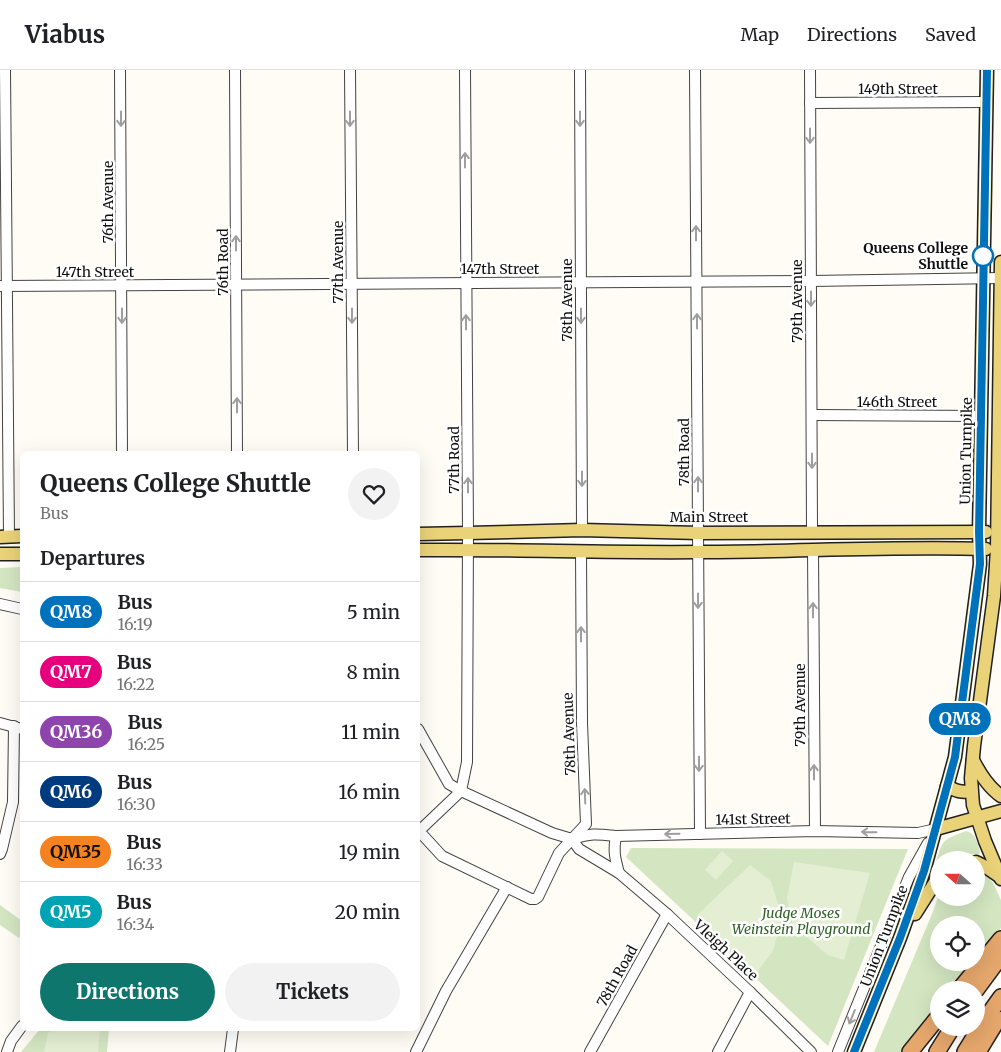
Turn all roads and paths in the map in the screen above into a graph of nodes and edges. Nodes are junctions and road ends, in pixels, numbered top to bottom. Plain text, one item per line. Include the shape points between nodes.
1 (5, 70) edge
2 (120, 70) edge
3 (235, 70) edge
4 (350, 70) edge
5 (465, 70) edge
6 (580, 70) edge
7 (695, 70) edge
8 (810, 70) edge
9 (987, 70) edge
10 (986, 102) junction
11 (810, 103) junction
12 (1001, 262) edge
13 (983, 278) junction
14 (1001, 278) edge
15 (811, 281) junction
16 (696, 282) junction
17 (466, 283) junction
18 (581, 283) junction
19 (351, 284) junction
20 (122, 285) junction
21 (237, 285) junction
22 (3, 286) edge
23 (812, 415) junction
24 (981, 416) junction
25 (122, 451) edge
26 (237, 451) edge
27 (353, 451) edge
28 (582, 530) junction
29 (812, 532) junction
30 (979, 532) junction
31 (999, 532) edge
32 (468, 533) junction
33 (698, 533) junction
34 (420, 534) edge
35 (5, 536) edge
36 (20, 536) edge
37 (813, 549) junction
38 (979, 549) junction
39 (999, 549) edge
40 (420, 550) edge
41 (467, 550) junction
42 (581, 551) junction
43 (698, 552) junction
44 (0, 554) edge
45 (20, 554) edge
46 (0, 604) edge
47 (20, 609) edge
48 (0, 723) edge
49 (18, 727) edge
50 (420, 733) edge
51 (973, 760) junction
52 (947, 786) junction
53 (461, 791) junction
54 (971, 791) junction
55 (1001, 796) edge
56 (1001, 811) edge
57 (977, 818) junction
58 (420, 829) edge
59 (936, 829) junction
60 (814, 831) junction
61 (420, 833) edge
62 (700, 834) junction
63 (616, 836) junction
64 (572, 839) junction
65 (0, 854) edge
66 (985, 866) edge
67 (619, 872) junction
68 (1001, 878) edge
69 (507, 888) junction
70 (930, 890) edge
71 (667, 914) junction
72 (900, 938) junction
73 (1001, 939) edge
74 (1001, 956) edge
75 (966, 981) edge
76 (983, 981) edge
77 (750, 992) junction
78 (1001, 996) edge
79 (1001, 1014) edge
80 (930, 1027) edge
81 (20, 1029) edge
82 (233, 1031) edge
83 (947, 1036) edge
84 (7, 1052) edge
85 (230, 1052) edge
86 (416, 1052) edge
87 (590, 1052) edge
88 (718, 1052) edge
89 (811, 1052) edge
90 (838, 1052) edge
91 (854, 1052) edge
92 (910, 1052) edge
93 (937, 1052) edge
94 (966, 1052) edge
95 (978, 1052) edge

1 - 22 street
2 -> 20 street, 76th Avenue
21 -> 3 street, 76th Road
4 -> 19 street, 77th Avenue
17 -> 5 street, 77th Road
6 -> 18 street, 78th Avenue
16 -> 7 street, 78th Road
8 - 11 street, 79th Avenue
9 - 10 main road, Union Turnpike
10 - 11 street, 149th Street
10 - 13 main road, Union Turnpike
11 -> 15 street, 79th Avenue
12 - 14 main road
13 - 14 street, 147th Street
13 - 15 street, 147th Street
13 - 24 main road, Union Turnpike
14 - 31 main road
15 - 16 street, 147th Street
15 -> 23 street, 79th Avenue
16 - 18 street, 147th Street
33 -> 16 street, 78th Road
17 - 18 street, 147th Street
17 - 19 street, 147th Street
32 -> 17 street, 77th Road
18 -> 28 street, 78th Avenue
19 - 21 street, 147th Street
19 -> 27 street, 77th Avenue
20 - 21 street, 147th Street
20 - 22 street, 147th Street
20 -> 25 street, 76th Avenue
26 -> 21 street, 76th Road
22 - 35 street
23 - 24 street, 146th Street
23 -> 29 street, 79th Avenue
24 - 30 main road, Union Turnpike
28 - 32 main road, Main Street
28 - 33 main road, Main Street
29 - 30 main road, Main Street
29 - 33 main road, Main Street
30 - 31 main road, Main Street
30 - 38 main road, Union Turnpike
31 - 39 main road
32 - 34 main road, Main Street
32 - 41 street, 77th Road
33 - 43 street, 78th Road
35 - 36 main road
37 - 38 main road
37 - 43 main road
60 -> 37 street, 79th Avenue
38 - 39 main road
38 - 52 main road, Union Turnpike via 969,656 955,757
39 - 51 main road
40 - 41 main road
41 - 42 main road
41 - 53 street, 77th Road via 467,743
42 - 43 main road
64 -> 42 street, 78th Avenue via 586,824
43 -> 62 street, 78th Road
44 - 45 main road
46 - 47 street
48 - 49 street
49 - 65 street via 13,802
50 - 53 street, Vleigh Place via 449,784
51 - 54 main road
51 - 55 main road via 988,785
52 - 54 main road via 957,791
52 - 59 main road, Union Turnpike
53 - 58 street
53 - 64 street, Vleigh Place
54 - 57 main road
56 - 57 main road
57 - 59 main road
57 - 68 main road
59 -> 60 street, 141st Street via 918,833
59 - 72 main road, Union Turnpike
59 -> 90 street, Union Turnpike via 910,877
60 - 62 street, 141st Street
61 - 69 street via 442,856
62 -> 63 street, 141st Street
63 - 64 street, 141st Street via 596,833
63 - 67 street via 614,852
64 - 67 street, Vleigh Place via 579,849
64 - 69 street, 78th Avenue via 560,853 538,897 531,899
66 - 68 main road
67 - 71 street, Vleigh Place
69 - 86 street via 446,991
70 - 72 main road
71 - 77 street, Vleigh Place
71 - 87 street, 78th Road
72 - 91 main road, Union Turnpike
73 - 75 highway
74 - 76 highway
77 - 88 street
77 - 89 street, Vleigh Place
78 - 94 highway
79 - 95 highway
80 - 92 highway
81 - 84 street
82 - 85 street
83 - 93 highway

